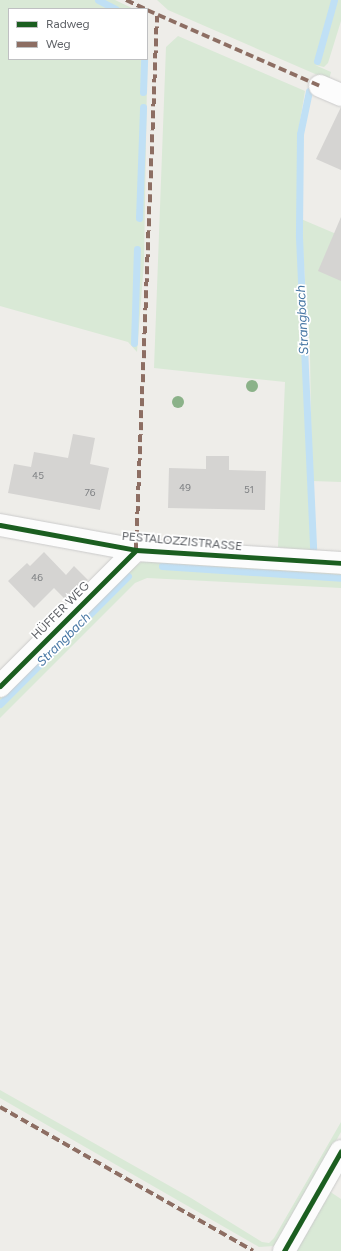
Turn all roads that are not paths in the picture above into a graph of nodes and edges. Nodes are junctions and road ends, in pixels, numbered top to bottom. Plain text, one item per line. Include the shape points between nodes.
1 (320, 86) dead end
2 (341, 95) edge
3 (0, 525) edge
4 (136, 550) junction
5 (341, 563) edge
6 (0, 686) edge
7 (341, 1151) edge
8 (284, 1251) edge

1 - 2 street
3 - 4 street, PESTALOZZISTRASSE
4 - 5 street, PESTALOZZISTRASSE
4 - 6 street, HÜFFER WEG
7 - 8 street

